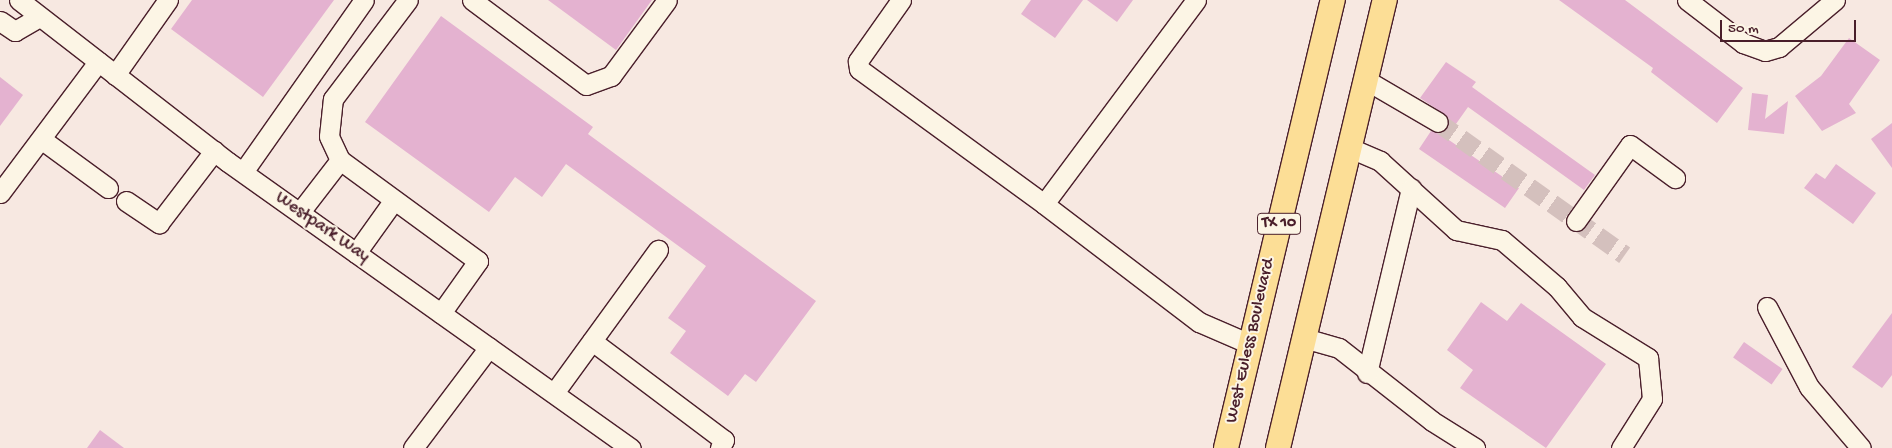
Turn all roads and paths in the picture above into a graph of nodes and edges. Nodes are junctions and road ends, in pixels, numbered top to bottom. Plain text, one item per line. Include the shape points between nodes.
1 (19, 0) edge
2 (168, 0) edge
3 (364, 0) edge
4 (408, 0) edge
5 (472, 0) edge
6 (667, 0) edge
7 (901, 0) edge
8 (1196, 0) edge
9 (1332, 0) edge
10 (1687, 0) edge
11 (1835, 0) edge
12 (1378, 1) edge
13 (39, 17) junction
14 (0, 21) edge
15 (98, 62) junction
16 (115, 75) junction
17 (1366, 80) junction
18 (1438, 122) tunnel mouth
19 (41, 139) junction
20 (1350, 148) junction
21 (214, 151) junction
22 (340, 160) junction
23 (242, 172) junction
24 (1675, 178) dead end
25 (108, 188) dead end
26 (1411, 188) junction
27 (0, 193) edge
28 (394, 200) junction
29 (126, 201) dead end
30 (1044, 204) junction
31 (300, 212) junction
32 (1576, 221) dead end
33 (658, 250) dead end
34 (356, 253) junction
35 (1767, 306) dead end
36 (441, 313) junction
37 (1304, 338) junction
38 (592, 341) junction
39 (1250, 344) junction
40 (489, 347) junction
41 (1367, 373) junction
42 (554, 393) junction
43 (413, 448) edge
44 (631, 448) edge
45 (720, 448) edge
46 (1226, 448) edge
47 (1278, 448) edge
48 (1475, 448) edge
49 (1621, 448) edge
50 (1861, 448) edge

1 - 13 street, Westpark Way
2 - 16 street
3 - 23 street
4 - 22 street via 333,100 329,136
5 - 6 street via 586,85 611,76
7 - 30 street via 858,61 859,69
8 - 30 street
9 - 39 main road, West Euless Boulevard / TX 10
10 - 11 street via 1743,43 1765,51 1779,47
12 - 17 main road, TX 10
13 - 14 street via 15,32
13 - 15 street, Westpark Way
15 - 16 street, Westpark Way
15 - 19 street
16 - 21 street, Westpark Way
17 - 18 street
17 - 20 main road, TX 10
19 - 25 street
19 - 27 street
20 - 26 street via 1380,161
20 - 37 main road, TX 10
21 - 23 street, Westpark Way
21 - 29 street via 159,223
22 - 28 street
22 - 31 street
23 - 31 street, Westpark Way
24 - 32 street via 1630,145
26 - 41 street
26 - 49 street via 1456,230 1502,240 1557,287 1582,317 1648,358 1652,400
28 - 34 street
28 - 36 street via 478,261
30 - 39 street via 1199,322
31 - 34 street, Westpark Way
33 - 38 street
34 - 36 street, Westpark Way
35 - 50 street via 1809,387
36 - 40 street, Westpark Way
37 - 41 street via 1339,348
37 - 47 main road, TX 10
38 - 42 street
38 - 45 street via 724,440
39 - 46 main road, West Euless Boulevard / TX 10
40 - 42 street, Westpark Way
40 - 43 street
41 - 48 street
42 - 44 street, Westpark Way

